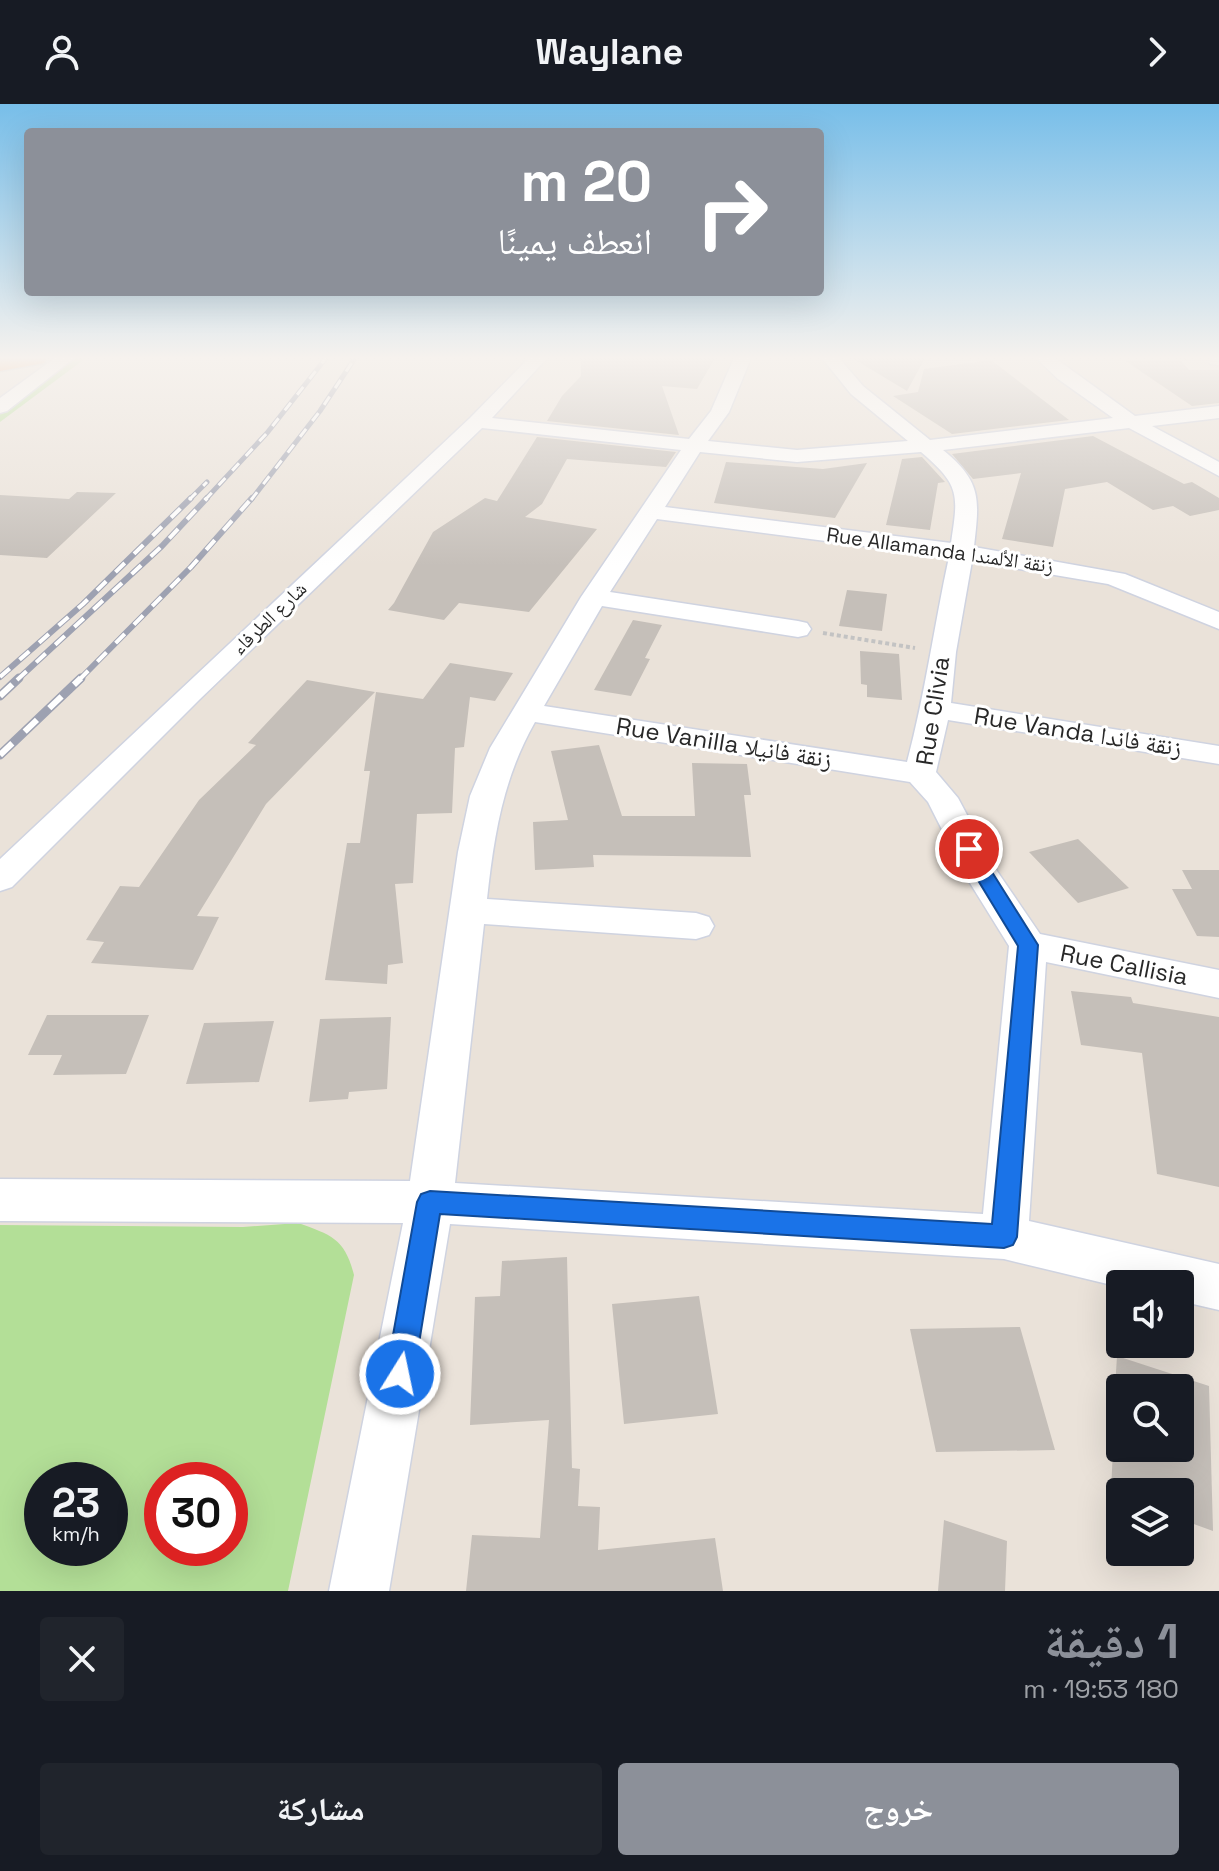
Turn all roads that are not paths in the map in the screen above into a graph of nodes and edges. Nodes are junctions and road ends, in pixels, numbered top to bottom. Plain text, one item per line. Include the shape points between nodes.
1 (471, 427) edge
2 (524, 427) edge
3 (711, 427) edge
4 (903, 427) edge
5 (1076, 427) edge
6 (1140, 427) edge
7 (926, 446) junction
8 (693, 447) junction
9 (1219, 470) edge
10 (653, 512) junction
11 (962, 552) junction
12 (594, 597) junction
13 (1219, 621) edge
14 (798, 629) road end
15 (936, 709) junction
16 (528, 712) junction
17 (1219, 755) edge
18 (920, 774) junction
19 (0, 879) edge
20 (469, 910) junction
21 (696, 926) dead end
22 (1028, 945) junction
23 (1219, 984) edge
24 (0, 1200) edge
25 (430, 1202) junction
26 (1004, 1237) junction
27 (1219, 1287) edge
28 (359, 1591) edge

1 - 19 street, شارع الطرفاء
2 - 8 street
3 - 8 street
4 - 7 street, Rue Clivia
5 - 7 street
6 - 9 street
7 - 8 street via 797,456
7 - 11 street, Rue Clivia via 963,485 968,499
8 - 10 street
10 - 11 street, Rue Allamanda زنقة الألمندا
10 - 12 street
11 - 13 street, Rue Allamanda زنقة الألمندا via 1116,579
11 - 15 street, Rue Clivia
12 - 14 street
12 - 16 street
15 - 17 street, Rue Vanda زنقة فاندا
15 - 18 street, Rue Clivia
16 - 18 street, Rue Vanilla زنقة فانيلا
16 - 20 street via 505,748 486,796
18 - 22 street, Rue Clivia via 942,798 982,875
20 - 21 street
20 - 25 street
22 - 23 street, Rue Callisia
22 - 26 street
24 - 25 street
25 - 26 street
25 - 28 street
26 - 27 street

